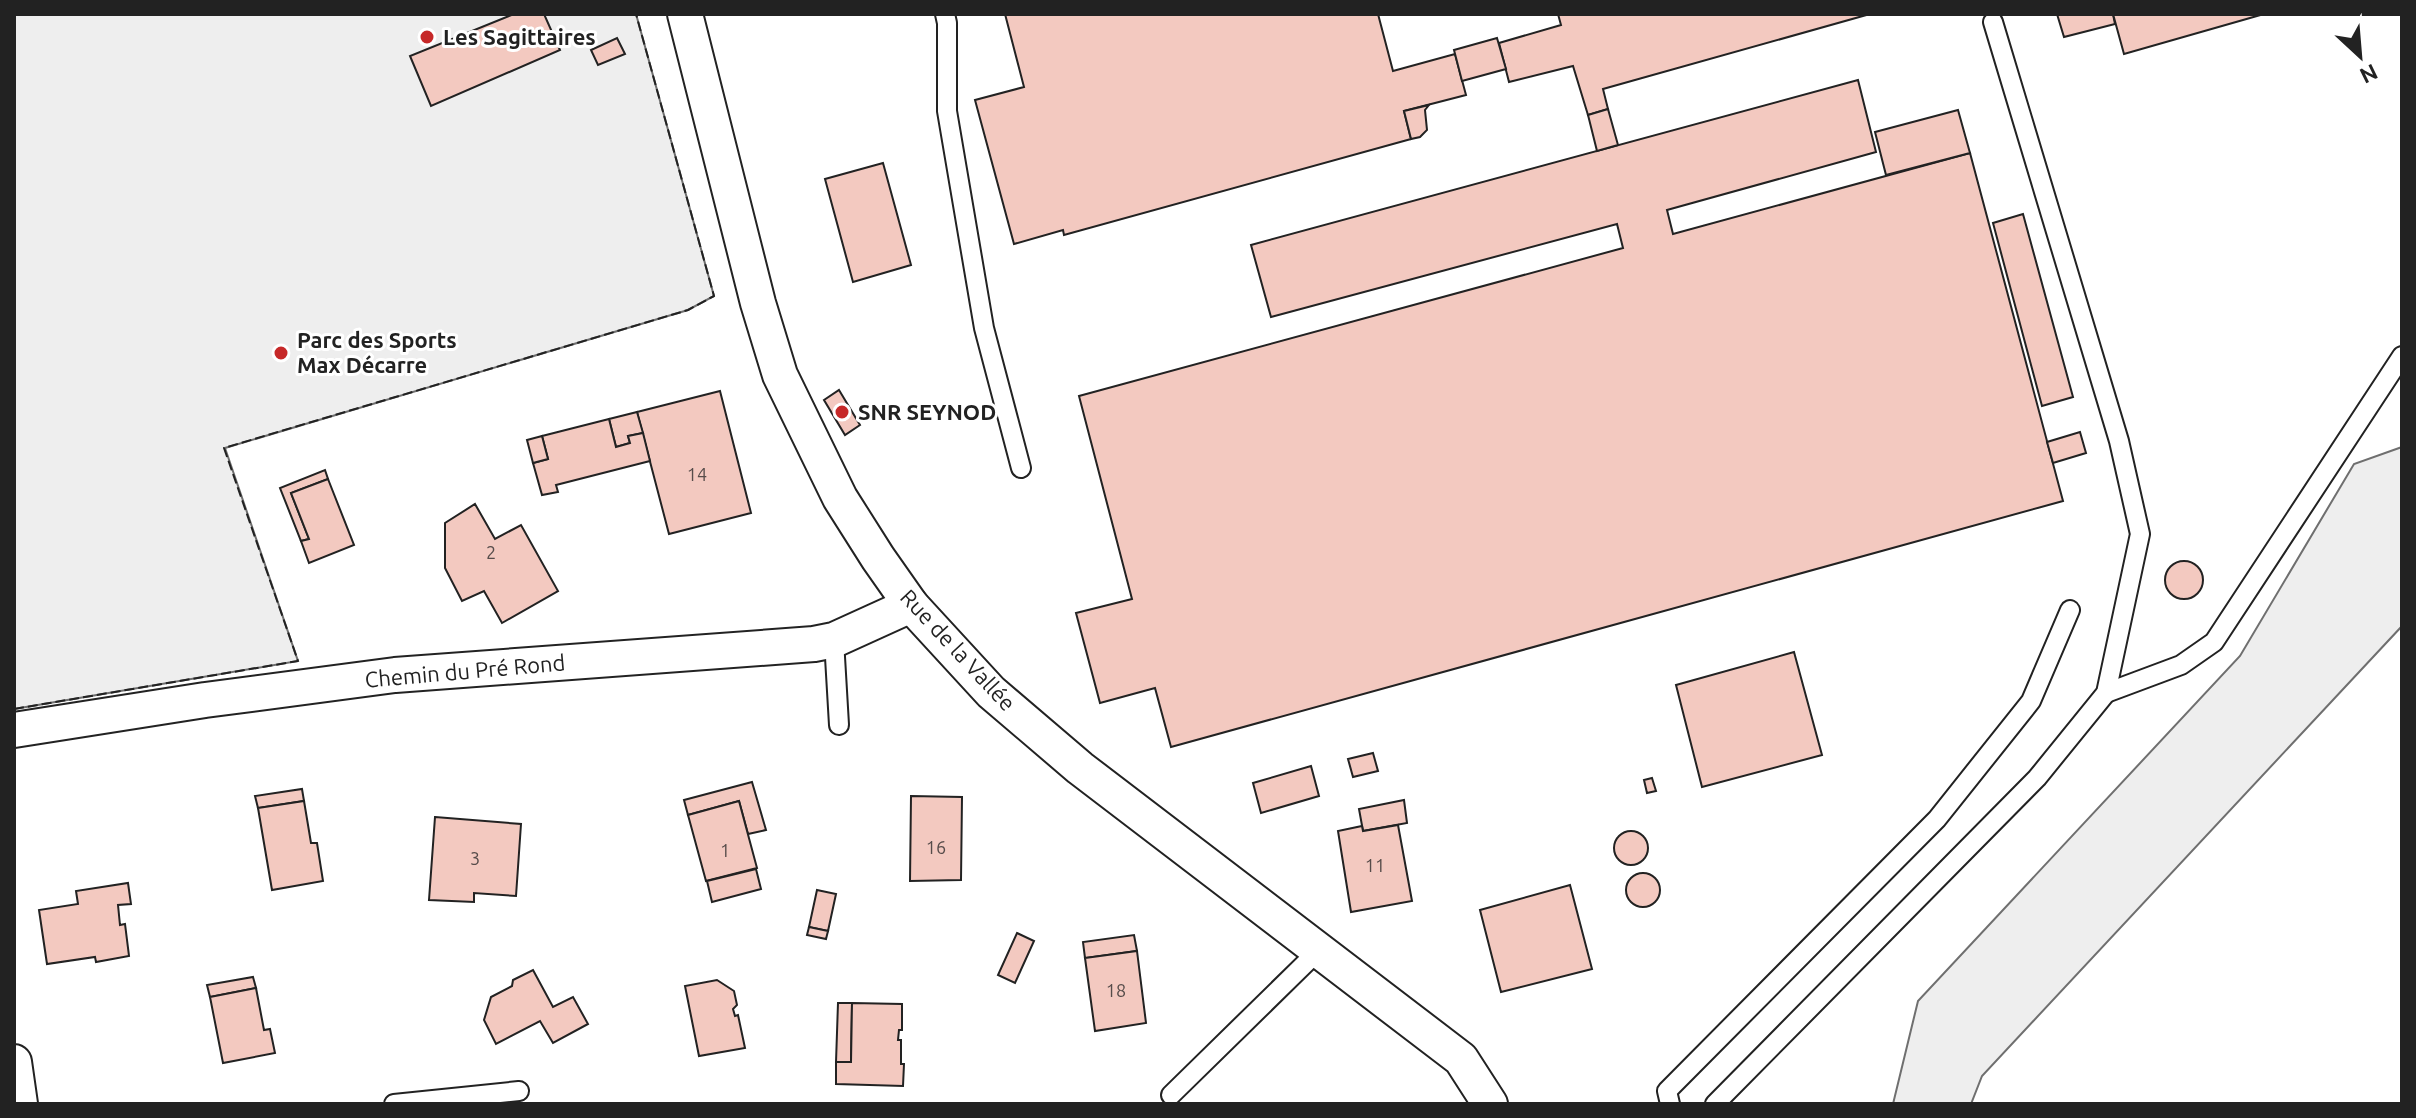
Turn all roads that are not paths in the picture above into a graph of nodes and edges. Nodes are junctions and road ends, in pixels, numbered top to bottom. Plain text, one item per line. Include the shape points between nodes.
1 (685, 14) edge
2 (945, 14) edge
3 (1993, 22) dead end
4 (2402, 356) edge
5 (1021, 468) dead end
6 (911, 605) junction
7 (2070, 610) dead end
8 (834, 640) junction
9 (2106, 693) junction
10 (839, 725) dead end
11 (14, 730) edge
12 (1319, 950) junction
13 (14, 1062) edge
14 (519, 1091) dead end
15 (1171, 1095) dead end
16 (20, 1104) edge
17 (394, 1104) edge
18 (1490, 1104) edge
19 (1670, 1104) edge
20 (1715, 1104) edge

1 - 6 street, Rue de la Vallée via 780,375 840,498
2 - 5 lane via 949,127 984,328
3 - 9 lane via 2119,441 2140,534
4 - 9 lane via 2214,642 2181,665
6 - 8 street, Chemin du Pré Rond
6 - 12 street, Rue de la Vallée via 991,692 1080,768
7 - 19 lane via 2031,701 1937,819 1667,1091
8 - 10 lane
8 - 11 street, Chemin du Pré Rond via 395,675
9 - 20 lane via 2037,778
12 - 15 lane
12 - 18 street, Rue de la Vallée via 1461,1059
13 - 16 street
14 - 17 lane

